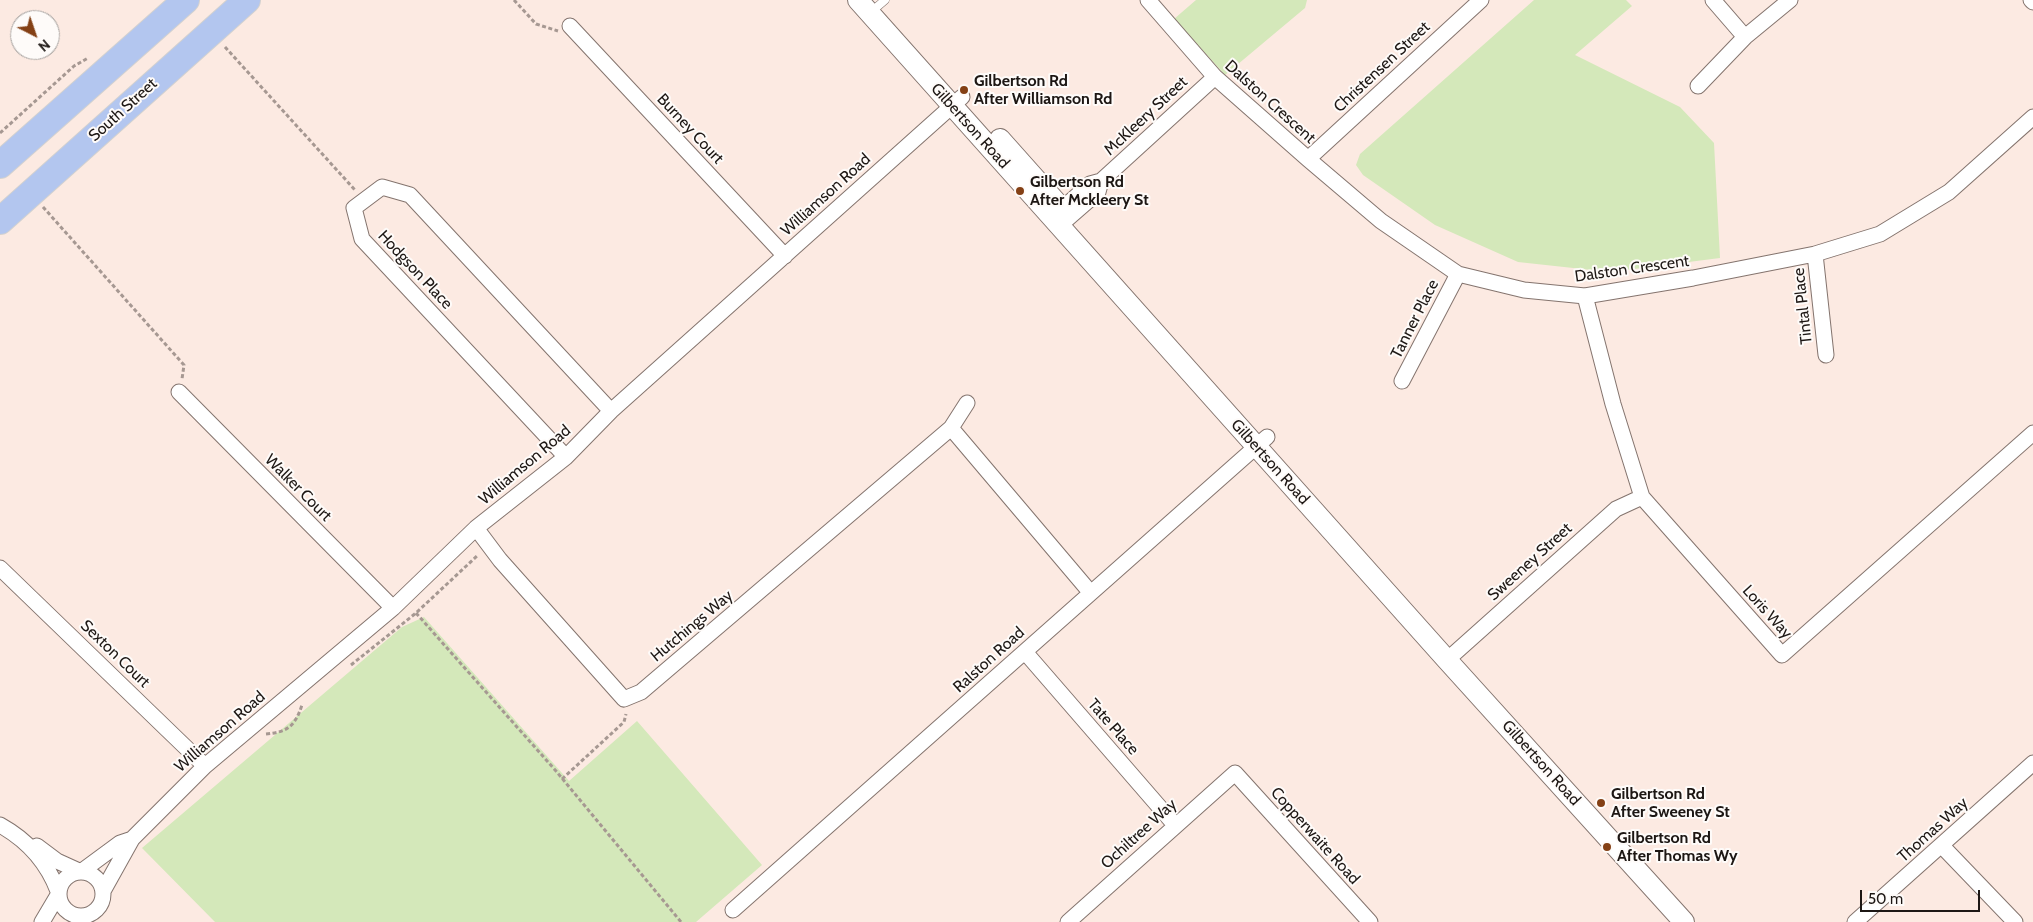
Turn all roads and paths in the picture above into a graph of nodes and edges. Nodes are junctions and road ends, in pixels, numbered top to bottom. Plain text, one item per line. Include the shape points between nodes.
1 (247, 0) edge
2 (514, 0) edge
3 (1148, 0) edge
4 (1481, 0) edge
5 (1713, 0) edge
6 (1790, 0) edge
7 (182, 1) edge
8 (873, 4) edge
9 (570, 26) joint
10 (1745, 37) junction
11 (223, 45) dead end
12 (1215, 76) junction
13 (1698, 86) dead end
14 (957, 101) junction
15 (2033, 117) edge
16 (1308, 160) junction
17 (0, 165) edge
18 (364, 200) junction
19 (42, 206) dead end
20 (1060, 217) junction
21 (0, 221) edge
22 (1815, 254) junction
23 (785, 256) junction
24 (1458, 274) junction
25 (1585, 296) junction
26 (1826, 355) dead end
27 (1402, 381) dead end
28 (179, 392) joint
29 (967, 403) dead end
30 (611, 411) junction
31 (951, 428) junction
32 (2033, 433) edge
33 (1262, 442) junction
34 (566, 458) junction
35 (1642, 497) junction
36 (476, 528) junction
37 (500, 560) junction
38 (0, 568) edge
39 (1090, 592) junction
40 (393, 608) junction
41 (416, 613) junction
42 (1025, 652) junction
43 (1452, 656) junction
44 (348, 668) dead end
45 (631, 696) junction
46 (302, 703) dead end
47 (259, 741) dead end
48 (2033, 763) edge
49 (205, 766) junction
50 (1234, 773) joint
51 (562, 779) junction
52 (0, 825) edge
53 (1175, 825) junction
54 (132, 839) junction
55 (30, 846) junction
56 (1942, 846) junction
57 (80, 871) junction
58 (103, 891) junction
59 (58, 893) junction
60 (733, 910) dead end
61 (70, 919) edge
62 (42, 922) edge
63 (681, 922) edge
64 (1068, 922) edge
65 (1370, 922) edge
66 (1684, 922) edge
67 (1700, 922) edge
68 (1855, 922) edge
69 (2015, 922) edge

1 - 21 highway, South Street
2 - 9 path via 536,24 556,31
3 - 12 street, Dalston Crescent
4 - 16 street, Christensen Street
5 - 10 street
6 - 10 street
7 - 17 highway
8 - 14 street, Gilbertson Road
9 - 23 street, Burney Court
10 - 13 street
11 - 18 path
12 - 16 street, Dalston Crescent
12 - 20 street, McKleery Street via 1101,181 1090,184
14 - 20 street, Gilbertson Road
14 - 23 street, Williamson Road
15 - 22 street, Dalston Crescent via 1949,192 1880,234
16 - 24 street, Dalston Crescent via 1381,221
18 - 30 street via 382,187 410,195
18 - 34 street, Hodgson Place via 354,208 362,239
19 - 28 path via 184,365
20 - 33 street, Gilbertson Road
22 - 25 street, Dalston Crescent
22 - 26 street, Tintal Place
23 - 30 street, Williamson Road
24 - 25 street, Dalston Crescent via 1524,290
24 - 27 street, Tanner Place
25 - 35 street, Loris Way via 1613,404
28 - 40 street, Walker Court
29 - 31 street, Hutchings Way
30 - 34 street, Williamson Road
31 - 39 street
31 - 45 street, Hutchings Way via 641,692
32 - 35 street, Loris Way via 1782,656
33 - 39 street, Ralston Road
33 - 43 street, Gilbertson Road
34 - 36 street, Williamson Road
35 - 43 street, Sweeney Street via 1616,509
36 - 37 street
36 - 40 street, Williamson Road
37 - 41 path via 477,555
37 - 45 street via 624,699
38 - 49 street, Sexton Court
39 - 42 street, Ralston Road
40 - 49 street, Williamson Road
41 - 44 path
41 - 51 path
42 - 53 street, Tate Place
42 - 60 street, Ralston Road
43 - 66 street, Gilbertson Road
43 - 67 street, Gilbertson Road
45 - 51 path via 624,722
46 - 47 path via 297,720 282,733 266,734
48 - 56 street, Thomas Way
49 - 54 street, Williamson Road
50 - 53 street, Ochiltree Way
50 - 65 street, Copperwaite Road
51 - 63 path
52 - 55 street
53 - 64 street, Ochiltree Way
54 - 57 street, Williamson Road via 120,843
54 - 58 street, Williamson Road
55 - 57 street via 38,846 57,861
55 - 59 street via 53,877
56 - 68 street, Thomas Way
56 - 69 street
57 - 58 street via 92,874 100,881
57 - 59 street via 65,878
58 - 61 street via 95,911
59 - 61 street
59 - 62 street

